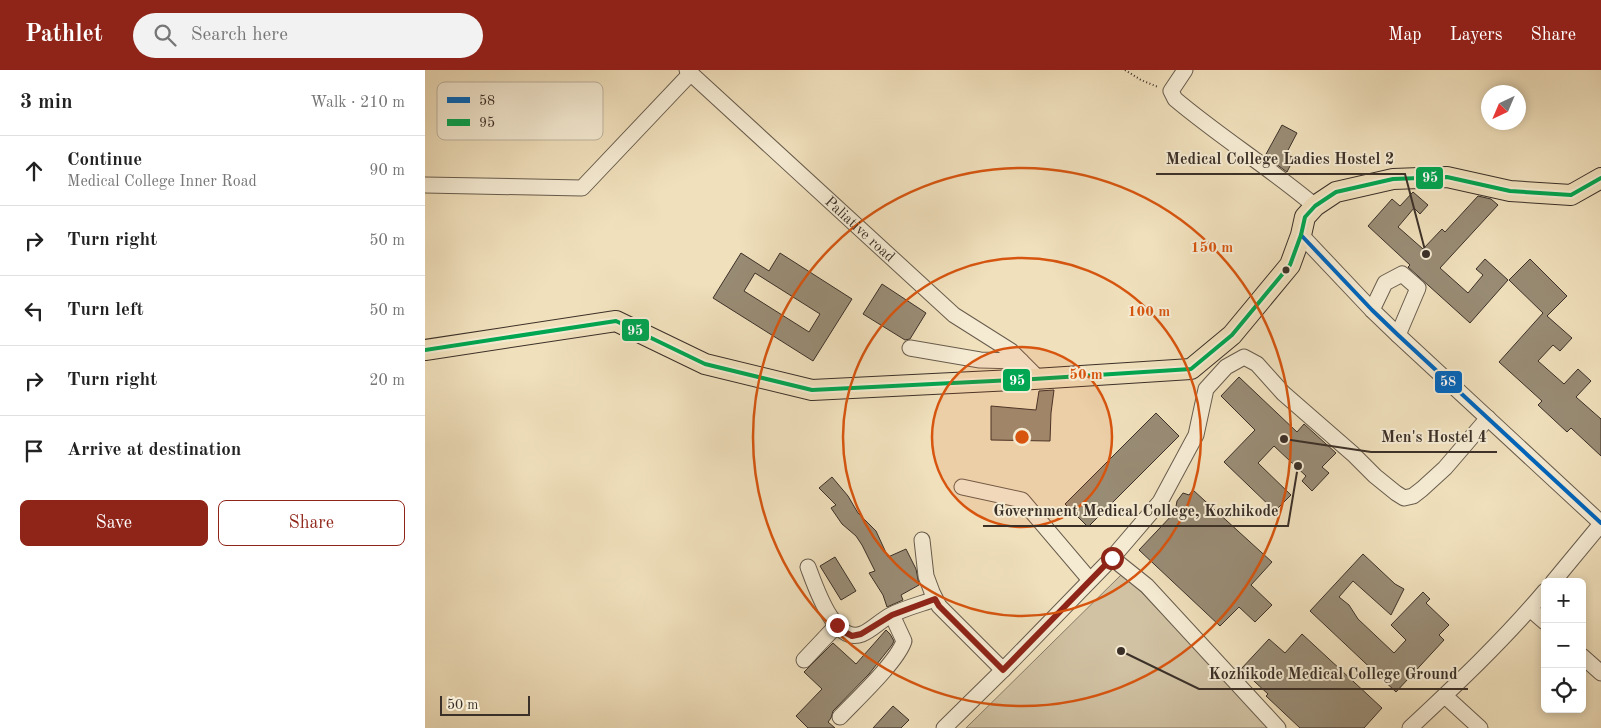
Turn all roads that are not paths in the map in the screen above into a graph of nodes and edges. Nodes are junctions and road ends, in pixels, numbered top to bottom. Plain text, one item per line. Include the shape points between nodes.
1 (1185, 70) edge
2 (689, 72) edge
3 (1601, 178) edge
4 (425, 185) edge
5 (1315, 206) junction
6 (1301, 235) junction
7 (1372, 310) junction
8 (1398, 335) junction
9 (910, 348) dead end
10 (425, 350) edge
11 (1021, 361) junction
12 (1039, 379) junction
13 (1488, 418) junction
14 (962, 487) dead end
15 (1601, 523) edge
16 (922, 540) dead end
17 (1112, 558) junction
18 (808, 567) dead end
19 (1556, 578) edge
20 (1090, 580) junction
21 (1541, 596) edge
22 (935, 599) junction
23 (1531, 608) junction
24 (892, 615) junction
25 (1541, 618) edge
26 (837, 625) junction
27 (804, 660) dead end
28 (1586, 660) edge
29 (1003, 670) junction
30 (1601, 673) edge
31 (1445, 696) junction
32 (840, 717) dead end
33 (943, 728) edge
34 (1279, 728) edge
35 (1409, 728) edge
36 (1480, 728) edge

1 - 5 street via 1171,91 1175,100
2 - 4 street via 582,188
2 - 11 street, Paliative road via 954,315 1011,351
3 - 5 main road via 1571,195 1510,191 1447,177 1393,180 1336,192
5 - 6 main road via 1305,216
6 - 7 street
6 - 12 main road via 1290,265 1232,335 1191,369
7 - 8 street
7 - 8 street via 1385,283 1402,274 1419,288
8 - 13 street
9 - 11 street via 980,360
10 - 12 main road via 615,321 705,364 812,390
11 - 12 street, Paliative road
13 - 15 street
13 - 17 street via 1423,489 1404,498 1283,393 1257,364 1244,357 1226,367 1207,389 1195,435 1161,502
14 - 20 street via 1022,500
15 - 19 street
16 - 22 street via 926,576
17 - 20 street
17 - 34 street via 1147,586
18 - 26 street via 823,604
20 - 29 street
21 - 23 street
22 - 24 street
22 - 29 street
23 - 25 street
23 - 31 street
24 - 26 street via 852,636
24 - 32 street via 904,641 901,649
26 - 27 street
28 - 30 street
29 - 33 street
31 - 35 street
31 - 36 street

